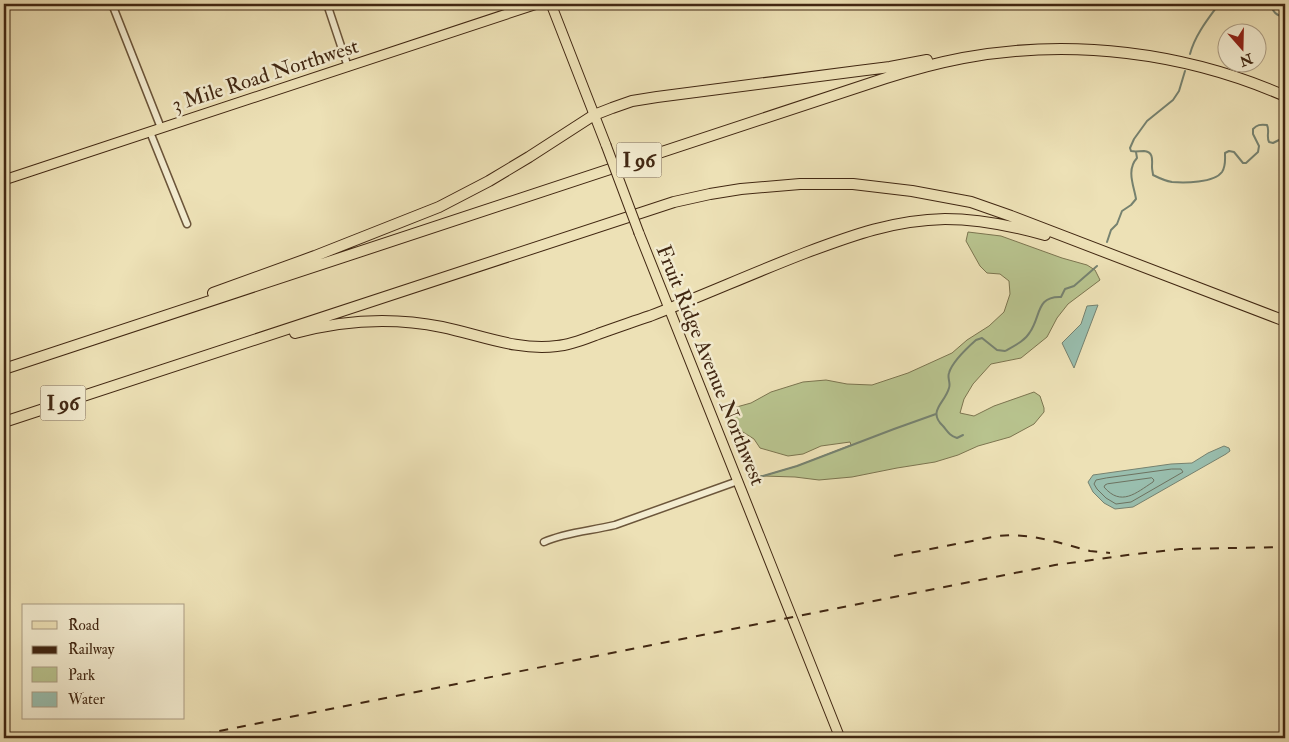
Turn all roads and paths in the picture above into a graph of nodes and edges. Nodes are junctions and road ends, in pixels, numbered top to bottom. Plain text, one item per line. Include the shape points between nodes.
1 (112, 4) edge
2 (327, 4) edge
3 (537, 4) edge
4 (551, 4) edge
5 (997, 53) junction
6 (348, 66) junction
7 (1285, 96) edge
8 (594, 115) junction
9 (161, 128) junction
10 (150, 132) junction
11 (4, 180) edge
12 (187, 224) dead end
13 (1092, 246) junction
14 (669, 308) junction
15 (1285, 321) edge
16 (51, 353) junction
17 (194, 360) junction
18 (4, 369) edge
19 (4, 422) edge
20 (738, 481) junction
21 (544, 542) dead end
22 (840, 738) edge

1 - 9 street
2 - 6 street
3 - 6 main road, 3 Mile Road Northwest
4 - 8 main road, Fruit Ridge Avenue Northwest
5 - 7 highway, I 96 via 1075,49 1137,54 1224,73
5 - 8 highway via 952,55 890,67 650,98
5 - 16 highway, I 96 via 949,61 886,78
6 - 9 main road, 3 Mile Road Northwest
8 - 14 main road, Fruit Ridge Avenue Northwest, bridge
8 - 16 highway via 490,181 439,207
9 - 10 main road, 3 Mile Road Northwest
10 - 11 main road, 3 Mile Road Northwest
10 - 12 street
13 - 14 highway via 985,222 946,219 908,222 846,237
13 - 15 highway, I 96
13 - 17 highway, I 96 via 971,202 912,191 853,184 800,184 741,190 674,202
14 - 17 highway via 558,346 524,347 420,323 370,321 312,329
14 - 20 main road, Fruit Ridge Avenue Northwest
16 - 18 highway, I 96
17 - 19 highway, I 96
20 - 21 street via 615,524
20 - 22 main road, Fruit Ridge Avenue Northwest

